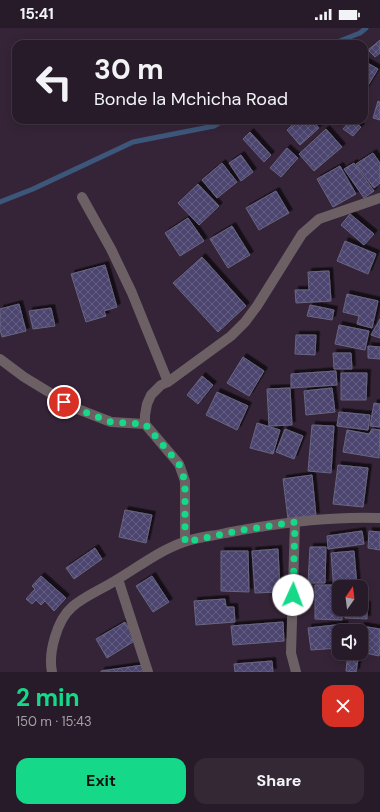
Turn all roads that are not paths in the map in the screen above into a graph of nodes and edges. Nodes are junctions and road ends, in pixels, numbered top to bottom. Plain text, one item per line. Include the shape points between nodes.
1 (82, 197) dead end
2 (380, 198) edge
3 (0, 359) edge
4 (168, 382) junction
5 (145, 424) junction
6 (380, 518) edge
7 (295, 522) junction
8 (185, 542) junction
9 (118, 579) junction
10 (52, 672) edge
11 (148, 672) edge
12 (296, 672) edge

1 - 4 street via 132,293
2 - 4 street via 319,219 302,234 245,322 231,336
3 - 5 street via 74,408 111,422
4 - 5 street via 151,395 147,404
5 - 8 street via 179,464 185,481
6 - 7 street
7 - 8 street
7 - 12 street via 291,653
8 - 9 street via 154,556
9 - 10 street via 71,608 60,624 53,645
9 - 11 street

